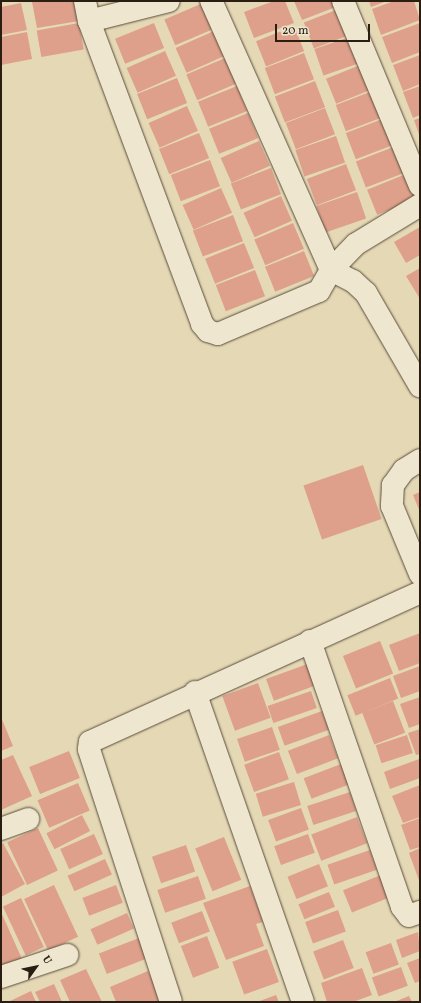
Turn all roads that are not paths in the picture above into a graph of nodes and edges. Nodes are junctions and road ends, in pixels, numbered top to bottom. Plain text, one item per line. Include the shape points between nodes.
1 (168, 1) edge
2 (211, 1) edge
3 (343, 1) edge
4 (87, 11) edge
5 (420, 186) edge
6 (420, 205) edge
7 (331, 270) junction
8 (420, 386) edge
9 (420, 460) edge
10 (420, 574) edge
11 (420, 592) edge
12 (310, 641) junction
13 (195, 692) junction
14 (28, 819) dead end
15 (1, 829) edge
16 (420, 912) edge
17 (67, 955) dead end
18 (1, 977) edge
19 (171, 1002) edge
20 (304, 1002) edge

1 - 4 street
2 - 7 street
3 - 5 street
4 - 7 street via 202,324 208,331 218,334 319,291
6 - 7 street via 356,244
7 - 8 street via 353,281 366,293
9 - 10 street via 404,470 393,485 392,506
11 - 12 street
12 - 13 street
12 - 16 street via 402,907 409,916
13 - 19 street via 90,742 89,749
13 - 20 street
14 - 15 street
17 - 18 street

